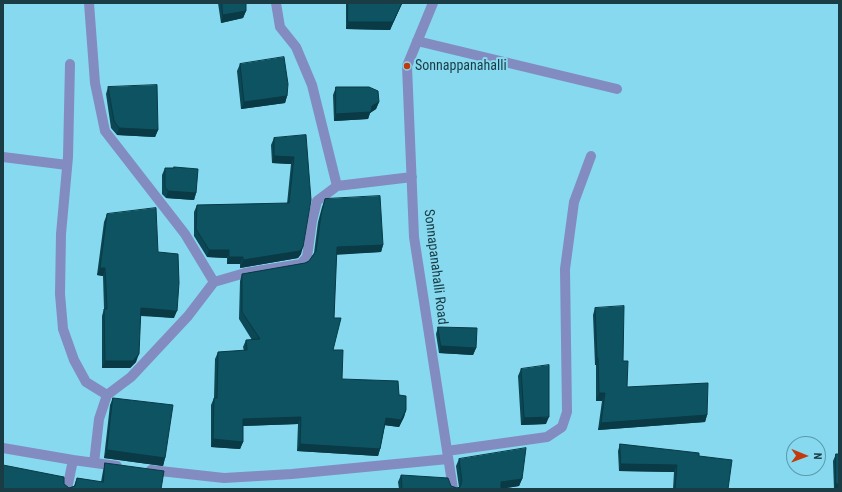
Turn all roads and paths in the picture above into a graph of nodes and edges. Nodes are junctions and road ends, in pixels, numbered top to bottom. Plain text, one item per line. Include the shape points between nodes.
1 (89, 3) edge
2 (276, 3) edge
3 (432, 3) edge
4 (417, 41) junction
5 (70, 64) dead end
6 (617, 89) dead end
7 (591, 156) dead end
8 (3, 157) edge
9 (67, 165) junction
10 (412, 177) junction
11 (337, 186) junction
12 (214, 282) junction
13 (107, 395) junction
14 (3, 448) edge
15 (447, 455) junction
16 (74, 460) junction
17 (94, 463) junction
18 (124, 467) edge
19 (139, 469) edge
20 (67, 489) edge
21 (453, 489) edge

1 - 12 street via 95,83 105,131 185,234
2 - 11 street via 280,27 296,47 312,85
3 - 4 street, Sonnapanahalli Road
4 - 6 street
4 - 10 street, Sonnapanahalli Road via 407,66
5 - 9 street
7 - 15 street via 574,202 565,269 567,412 562,427 547,437
8 - 9 street
9 - 13 street via 61,234 62,329 86,382
10 - 11 street
10 - 15 street, Sonnapanahalli Road via 414,237
11 - 12 street via 317,201 307,257 301,264 245,273
12 - 13 street via 188,316 131,377
13 - 17 street via 99,419
14 - 16 street
15 - 19 street via 292,474 224,478
15 - 21 street, Sonnapanahalli Road
16 - 17 street
16 - 20 street
17 - 18 street

